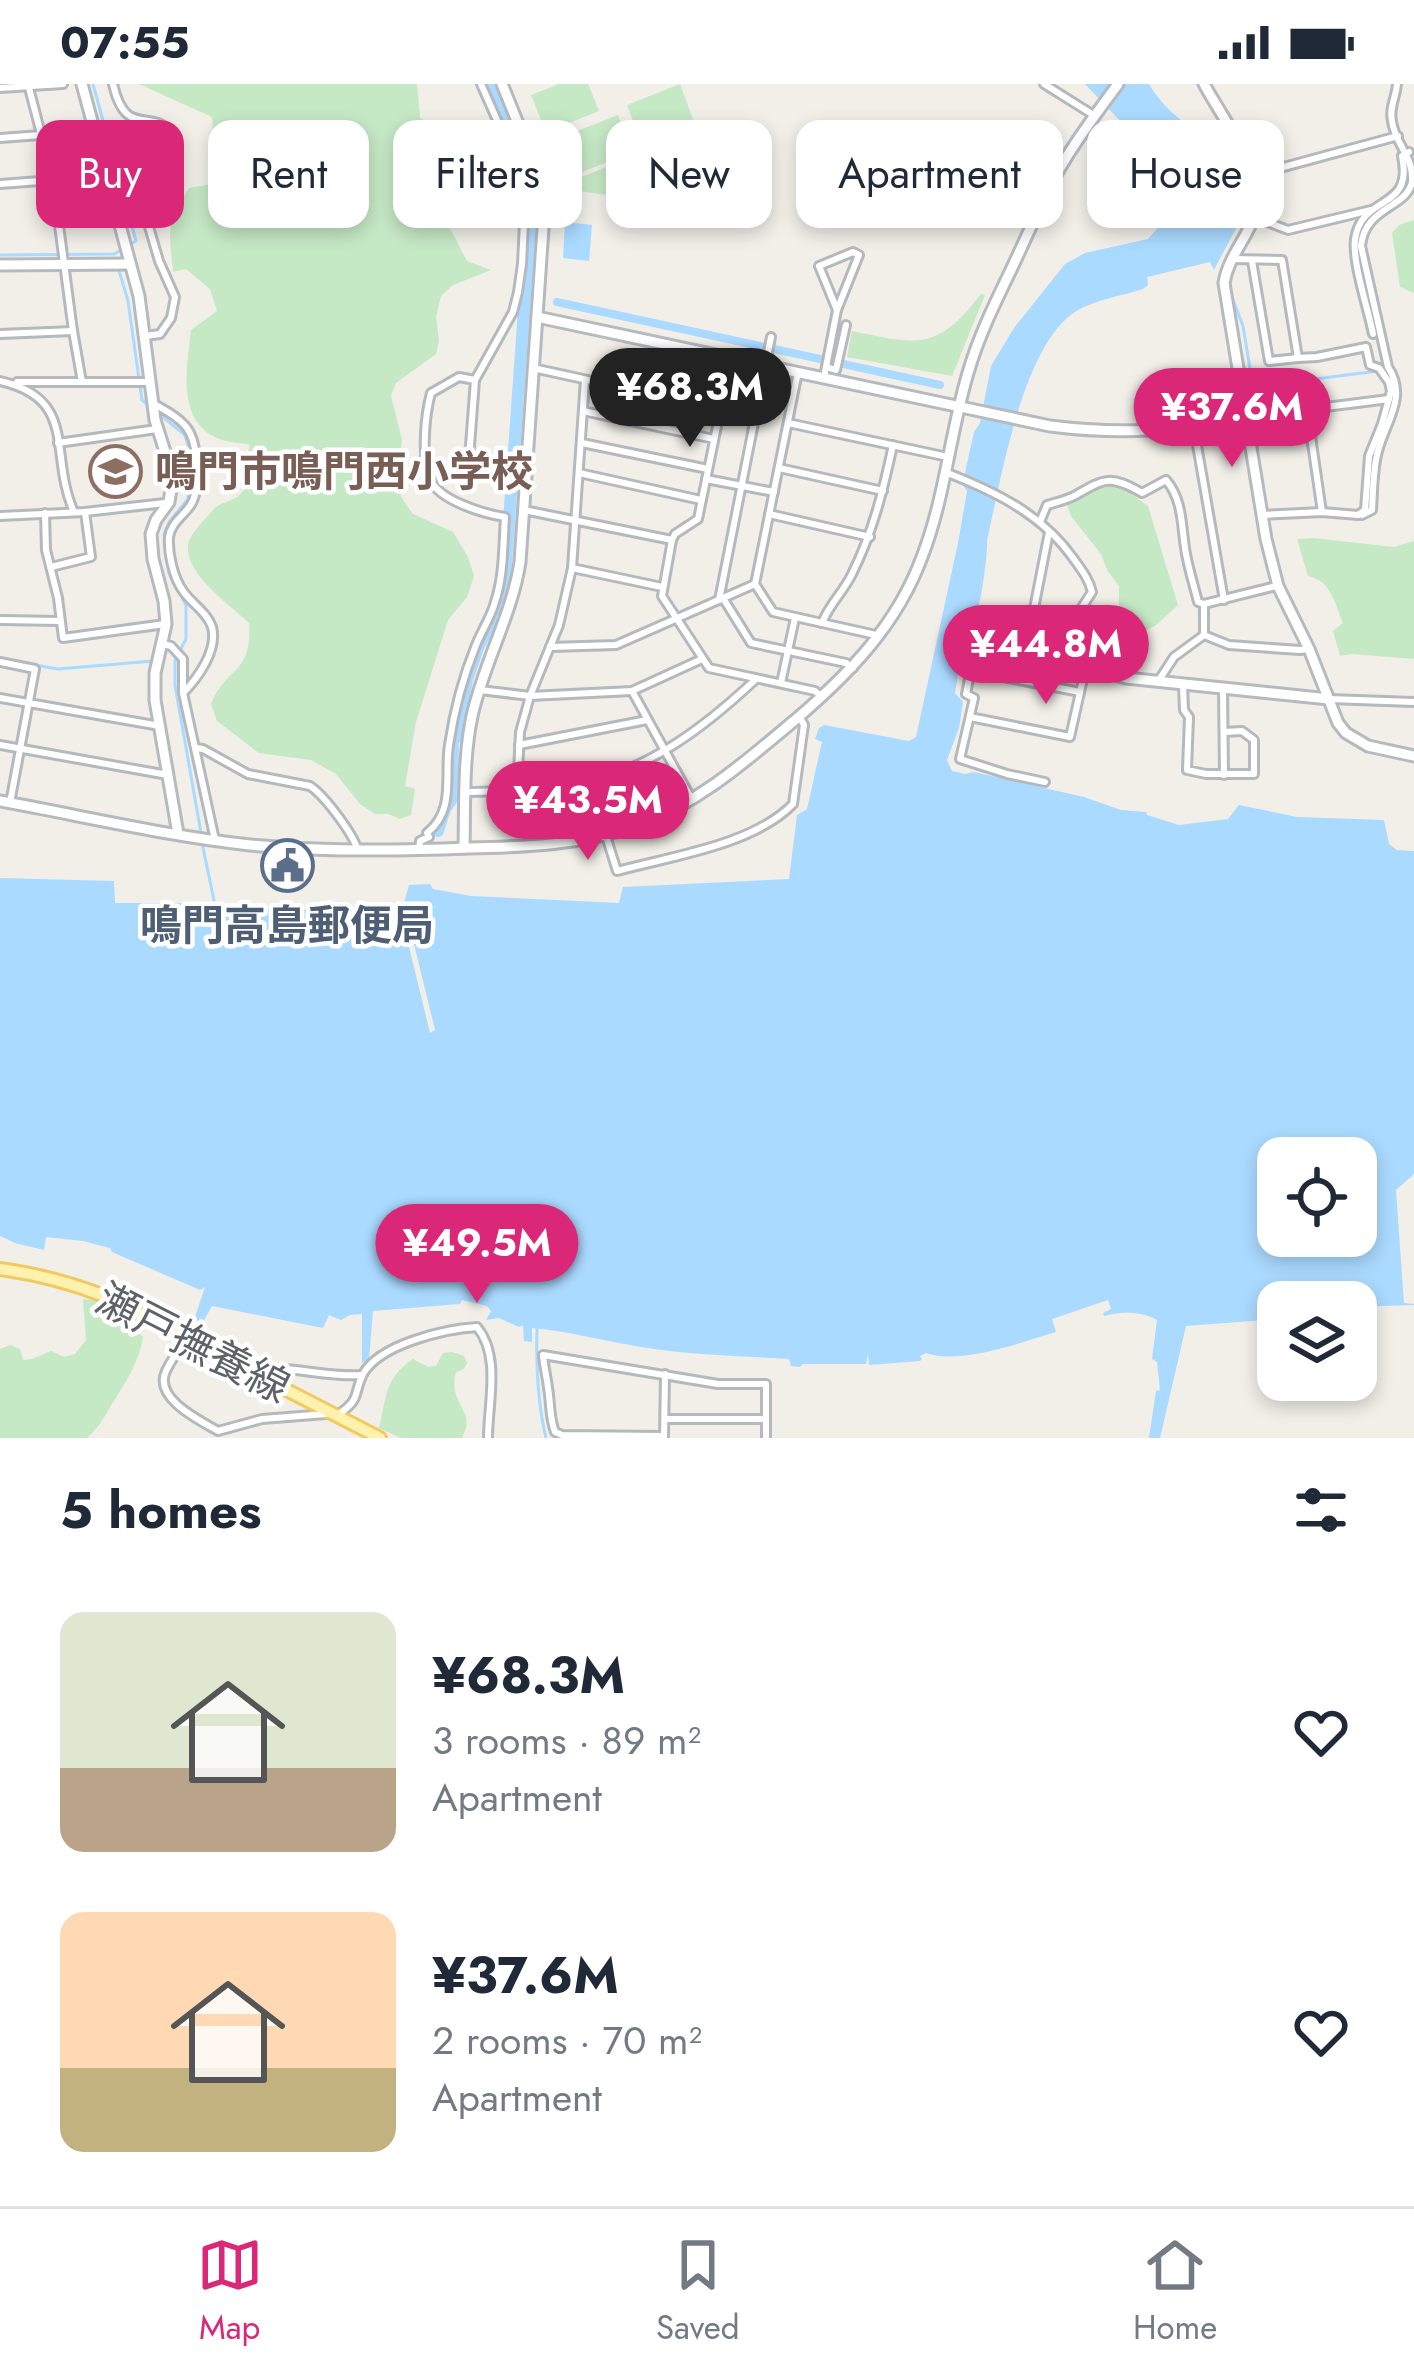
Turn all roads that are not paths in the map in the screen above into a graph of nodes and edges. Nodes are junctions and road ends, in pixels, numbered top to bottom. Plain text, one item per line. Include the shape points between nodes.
1 (63, 84) edge
2 (82, 84) edge
3 (113, 84) edge
4 (481, 84) edge
5 (502, 84) edge
6 (1044, 84) edge
7 (1118, 84) edge
8 (1204, 84) edge
9 (1397, 84) edge
10 (28, 85) edge
11 (0, 88) edge
12 (1096, 116) junction
13 (37, 120) edge
14 (92, 120) edge
15 (1224, 120) edge
16 (36, 135) edge
17 (1398, 136) junction
18 (0, 138) edge
19 (1284, 167) edge
20 (36, 181) edge
21 (0, 184) edge
22 (1375, 212) junction
23 (60, 228) edge
24 (121, 228) edge
25 (1248, 228) edge
26 (1283, 228) edge
27 (1231, 259) junction
28 (1252, 261) junction
29 (130, 264) junction
30 (0, 265) edge
31 (65, 265) junction
32 (837, 310) junction
33 (537, 317) junction
34 (845, 325) dead end
35 (73, 331) junction
36 (0, 334) edge
37 (1373, 334) dead end
38 (145, 336) junction
39 (771, 339) dead end
40 (731, 358) junction
41 (1298, 358) junction
42 (766, 361) junction
43 (533, 368) junction
44 (825, 370) junction
45 (798, 372) junction
46 (476, 380) junction
47 (585, 380) junction
48 (2, 381) edge
49 (82, 382) junction
50 (151, 382) junction
51 (1389, 399) junction
52 (153, 404) junction
53 (958, 406) junction
54 (720, 409) junction
55 (1307, 409) junction
56 (583, 411) junction
57 (1246, 417) junction
58 (788, 423) junction
59 (1193, 428) junction
60 (157, 429) junction
61 (714, 439) junction
62 (580, 442) junction
63 (58, 443) junction
64 (893, 445) junction
65 (948, 457) junction
66 (517, 464) junction
67 (708, 469) junction
68 (778, 469) junction
69 (945, 472) junction
70 (579, 473) junction
71 (706, 478) junction
72 (740, 485) junction
73 (883, 491) junction
74 (773, 492) junction
75 (701, 500) junction
76 (169, 502) junction
77 (524, 510) junction
78 (74, 512) junction
79 (85, 512) junction
80 (1322, 512) junction
81 (45, 513) junction
82 (769, 514) junction
83 (1262, 515) junction
84 (1358, 515) junction
85 (0, 516) edge
86 (575, 519) junction
87 (1040, 522) junction
88 (1049, 532) junction
89 (870, 537) junction
90 (672, 540) junction
91 (50, 568) junction
92 (572, 568) junction
93 (755, 584) junction
94 (1278, 586) junction
95 (664, 587) junction
96 (721, 599) junction
97 (1224, 600) junction
98 (1204, 604) junction
99 (795, 618) junction
100 (676, 619) junction
101 (0, 620) edge
102 (60, 621) junction
103 (822, 622) junction
104 (166, 624) junction
105 (979, 630) dead end
106 (1204, 635) junction
107 (880, 636) junction
108 (1027, 640) junction
109 (1058, 644) junction
110 (550, 647) junction
111 (1309, 649) junction
112 (789, 650) junction
113 (160, 654) junction
114 (702, 658) junction
115 (1088, 661) junction
116 (0, 662) edge
117 (853, 668) junction
118 (972, 671) junction
119 (756, 679) junction
120 (1020, 680) junction
121 (1158, 682) junction
122 (782, 683) junction
123 (1183, 685) junction
124 (1223, 689) junction
125 (479, 690) junction
126 (632, 691) junction
127 (1080, 692) junction
128 (183, 693) junction
129 (530, 696) junction
130 (0, 698) edge
131 (822, 698) junction
132 (1329, 699) junction
133 (1414, 702) edge
134 (28, 704) junction
135 (800, 716) junction
136 (970, 717) junction
137 (647, 720) junction
138 (160, 726) junction
139 (1224, 732) junction
140 (0, 745) edge
141 (519, 745) junction
142 (196, 748) junction
143 (20, 749) junction
144 (664, 751) junction
145 (1414, 756) edge
146 (169, 775) junction
147 (1224, 775) junction
148 (1045, 782) dead end
149 (517, 791) junction
150 (465, 792) junction
151 (692, 800) junction
152 (5, 802) edge
153 (178, 834) junction
154 (606, 836) junction
155 (213, 840) junction
156 (464, 848) junction
157 (420, 850) junction
158 (358, 851) junction
159 (0, 1269) edge
160 (185, 1337) junction
161 (249, 1371) junction
162 (665, 1374) junction
163 (362, 1376) junction
164 (333, 1414) junction
165 (665, 1419) junction
166 (766, 1419) junction
167 (664, 1437) edge
168 (380, 1438) edge
169 (488, 1438) edge
170 (766, 1438) edge

1 - 10 street
2 - 14 street
3 - 38 street via 127,116 165,125 172,135 167,178 149,200 147,220 175,309 160,334
4 - 46 street via 525,202 513,312
5 - 33 street via 544,194
6 - 12 street
7 - 12 street
8 - 15 street
9 - 17 street via 1391,117
10 - 11 street
10 - 13 street
12 - 53 street via 1050,187 984,328
16 - 18 street
17 - 19 street
17 - 22 street via 1409,152 1402,156 1406,176
20 - 21 street
22 - 26 street
22 - 37 street via 1361,223 1355,247
22 - 84 street via 1362,259 1397,394 1376,460 1372,510
23 - 31 street
24 - 29 street
25 - 27 street
27 - 28 street
27 - 57 street via 1225,298
28 - 41 street via 1282,260
28 - 41 street via 1269,361
29 - 31 street
29 - 38 street
30 - 31 street
31 - 35 street
32 - 32 street via 819,266 854,252 859,254
32 - 44 street
33 - 40 street
33 - 43 street
34 - 44 street via 836,370
35 - 36 street
35 - 49 street
38 - 50 street
39 - 42 street
40 - 42 street
40 - 54 street
41 - 51 street via 1366,347 1370,365 1389,382
42 - 45 street
42 - 72 street
43 - 47 street
43 - 66 street
44 - 45 street
44 - 53 street
45 - 58 street
46 - 66 street via 469,459
46 - 157 street via 459,377 431,393 428,469 446,495 505,517 500,584 458,700 449,791
47 - 54 street
47 - 56 street
48 - 49 street
48 - 63 street via 47,404
49 - 50 street
50 - 52 street
51 - 55 street
51 - 84 street
52 - 60 street
52 - 128 street via 186,427 194,450 194,499 169,537 173,572 212,627 212,645
53 - 59 street via 1094,432
53 - 65 street
54 - 61 street
55 - 57 street
55 - 80 street
56 - 61 street
56 - 62 street
57 - 59 street
57 - 83 street
58 - 64 street
58 - 68 street
59 - 97 street
60 - 63 street
60 - 76 street via 172,477
61 - 67 street
62 - 67 street
62 - 70 street
63 - 78 street
64 - 65 street
64 - 73 street
65 - 69 street
66 - 77 street
67 - 71 street
68 - 73 street
68 - 74 street
69 - 87 street
69 - 107 street via 922,560
70 - 75 street
70 - 86 street
71 - 72 street
71 - 75 street
72 - 74 street
72 - 96 street
73 - 89 street
74 - 82 street
75 - 90 street via 698,519
76 - 79 street
76 - 104 street via 151,534
77 - 86 street
77 - 125 street via 516,588
78 - 79 street
78 - 81 street
79 - 91 street via 91,557
80 - 83 street
80 - 84 street
81 - 85 street
81 - 91 street
82 - 89 street
82 - 93 street
83 - 94 street
86 - 90 street
86 - 92 street
87 - 88 street
87 - 98 street via 1047,506 1099,481 1142,493 1166,480
88 - 108 street
88 - 109 street via 1092,587
89 - 103 street
90 - 95 street
91 - 102 street
92 - 95 street
92 - 110 street
93 - 96 street
93 - 99 street via 773,612
94 - 97 street
94 - 111 street
95 - 100 street
96 - 100 street
96 - 112 street via 751,643
97 - 98 street
98 - 106 street
99 - 103 street
99 - 112 street
100 - 110 street via 616,645
100 - 114 street
101 - 102 street
102 - 104 street via 63,638
103 - 107 street
104 - 113 street
105 - 118 street
106 - 111 street via 1228,645
106 - 121 street via 1174,657
107 - 117 street
108 - 109 street
108 - 120 street
109 - 115 street
110 - 129 street
111 - 132 street
112 - 117 street
112 - 122 street
113 - 128 street via 171,646 183,659
113 - 138 street
114 - 119 street via 709,668
114 - 126 street
115 - 121 street
115 - 127 street
116 - 134 street via 35,670
117 - 131 street
118 - 120 street
118 - 136 street
119 - 122 street
119 - 144 street
120 - 127 street
121 - 123 street
122 - 131 street
123 - 124 street
123 - 147 street via 1187,770
124 - 132 street
124 - 139 street
125 - 129 street
125 - 150 street
126 - 129 street
126 - 137 street
127 - 136 street via 1070,737
128 - 142 street
129 - 141 street
130 - 134 street
131 - 135 street
132 - 133 street
132 - 145 street via 1357,741
134 - 138 street
134 - 143 street
135 - 151 street
135 - 154 street via 794,804 773,821 730,841 616,871
136 - 148 street via 960,759
137 - 141 street
137 - 144 street
138 - 146 street
139 - 147 street
139 - 147 street via 1254,740 1254,774
140 - 143 street
141 - 149 street
142 - 155 street
142 - 158 street via 248,774 319,791
143 - 146 street
143 - 152 street
144 - 149 street via 611,776
144 - 151 street
146 - 153 street
149 - 150 street
150 - 156 street
151 - 154 street
152 - 153 street
153 - 155 street
154 - 156 street
155 - 158 street
156 - 157 street
157 - 158 street
159 - 160 main road, 瀬戸撫養線 via 72,1284
160 - 161 main road, 瀬戸撫養線
160 - 164 street via 163,1383 209,1426
161 - 163 street
161 - 164 main road, 瀬戸撫養線
162 - 165 street
162 - 166 street via 766,1384
162 - 167 street via 543,1355 555,1432
163 - 164 street via 358,1395
163 - 169 street via 386,1351 477,1327 492,1373
164 - 168 main road, 瀬戸撫養線
165 - 166 street
165 - 167 street
166 - 170 street

